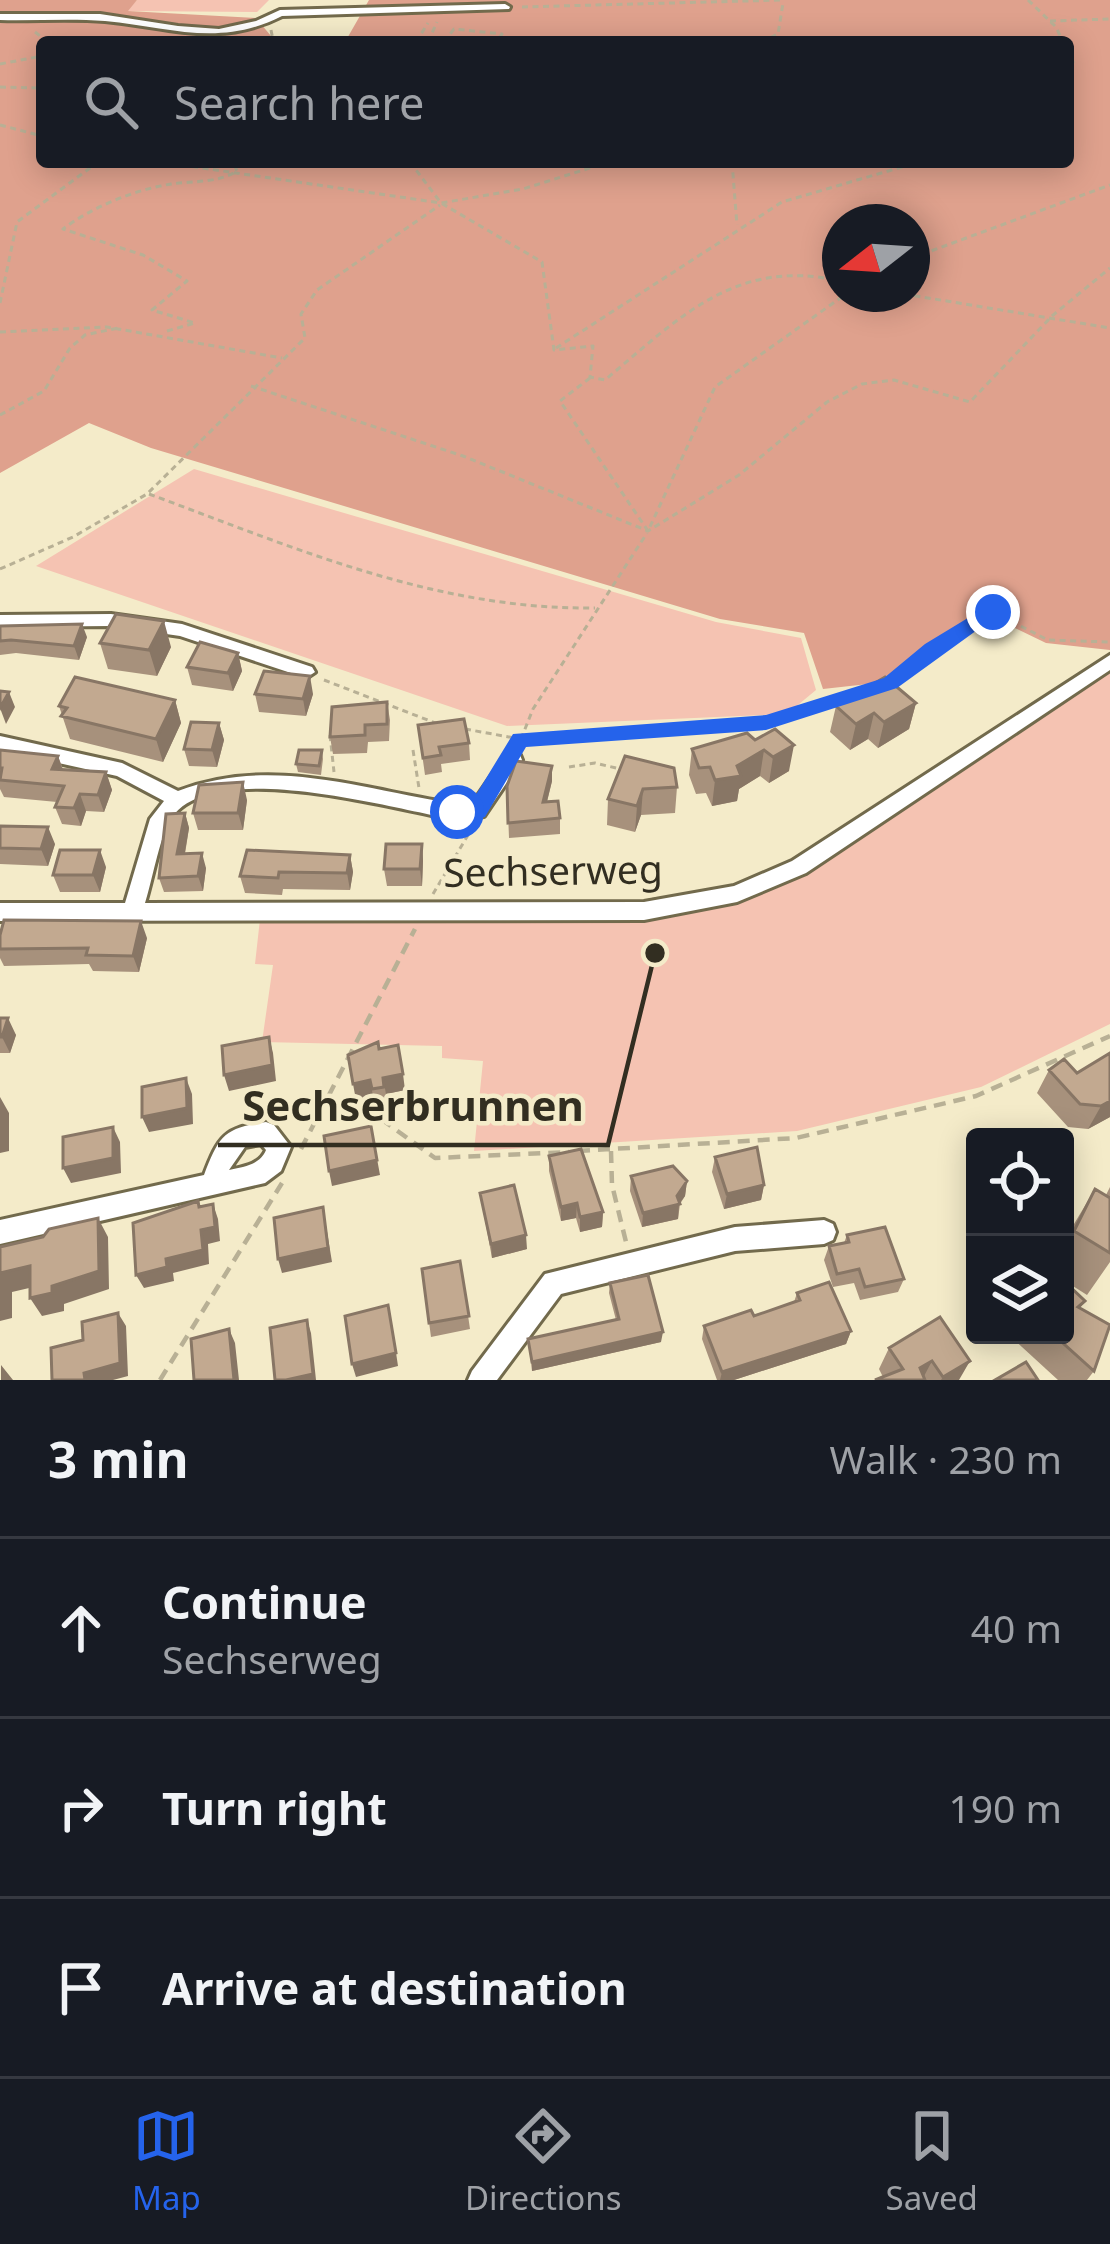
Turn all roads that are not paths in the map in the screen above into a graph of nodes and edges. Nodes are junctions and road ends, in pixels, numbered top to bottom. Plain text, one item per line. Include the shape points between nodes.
1 (505, 7) road end
2 (0, 17) edge
3 (0, 621) edge
4 (1110, 661) edge
5 (306, 672) edge
6 (0, 743) edge
7 (517, 750) road end
8 (177, 799) junction
9 (133, 911) junction
10 (0, 912) edge
11 (212, 1184) dead end
12 (0, 1232) edge
13 (824, 1232) dead end
14 (481, 1380) edge

1 - 2 street via 280,14 221,35 112,18
3 - 5 street via 111,620 182,630
4 - 9 street, Sechserweg via 799,867 737,894 644,911
6 - 8 street via 122,770
7 - 8 street, Sechserweg via 477,811 258,780 201,786
8 - 9 street via 160,819
9 - 10 street, Sechserweg
11 - 12 street
13 - 14 street via 735,1239 554,1283

